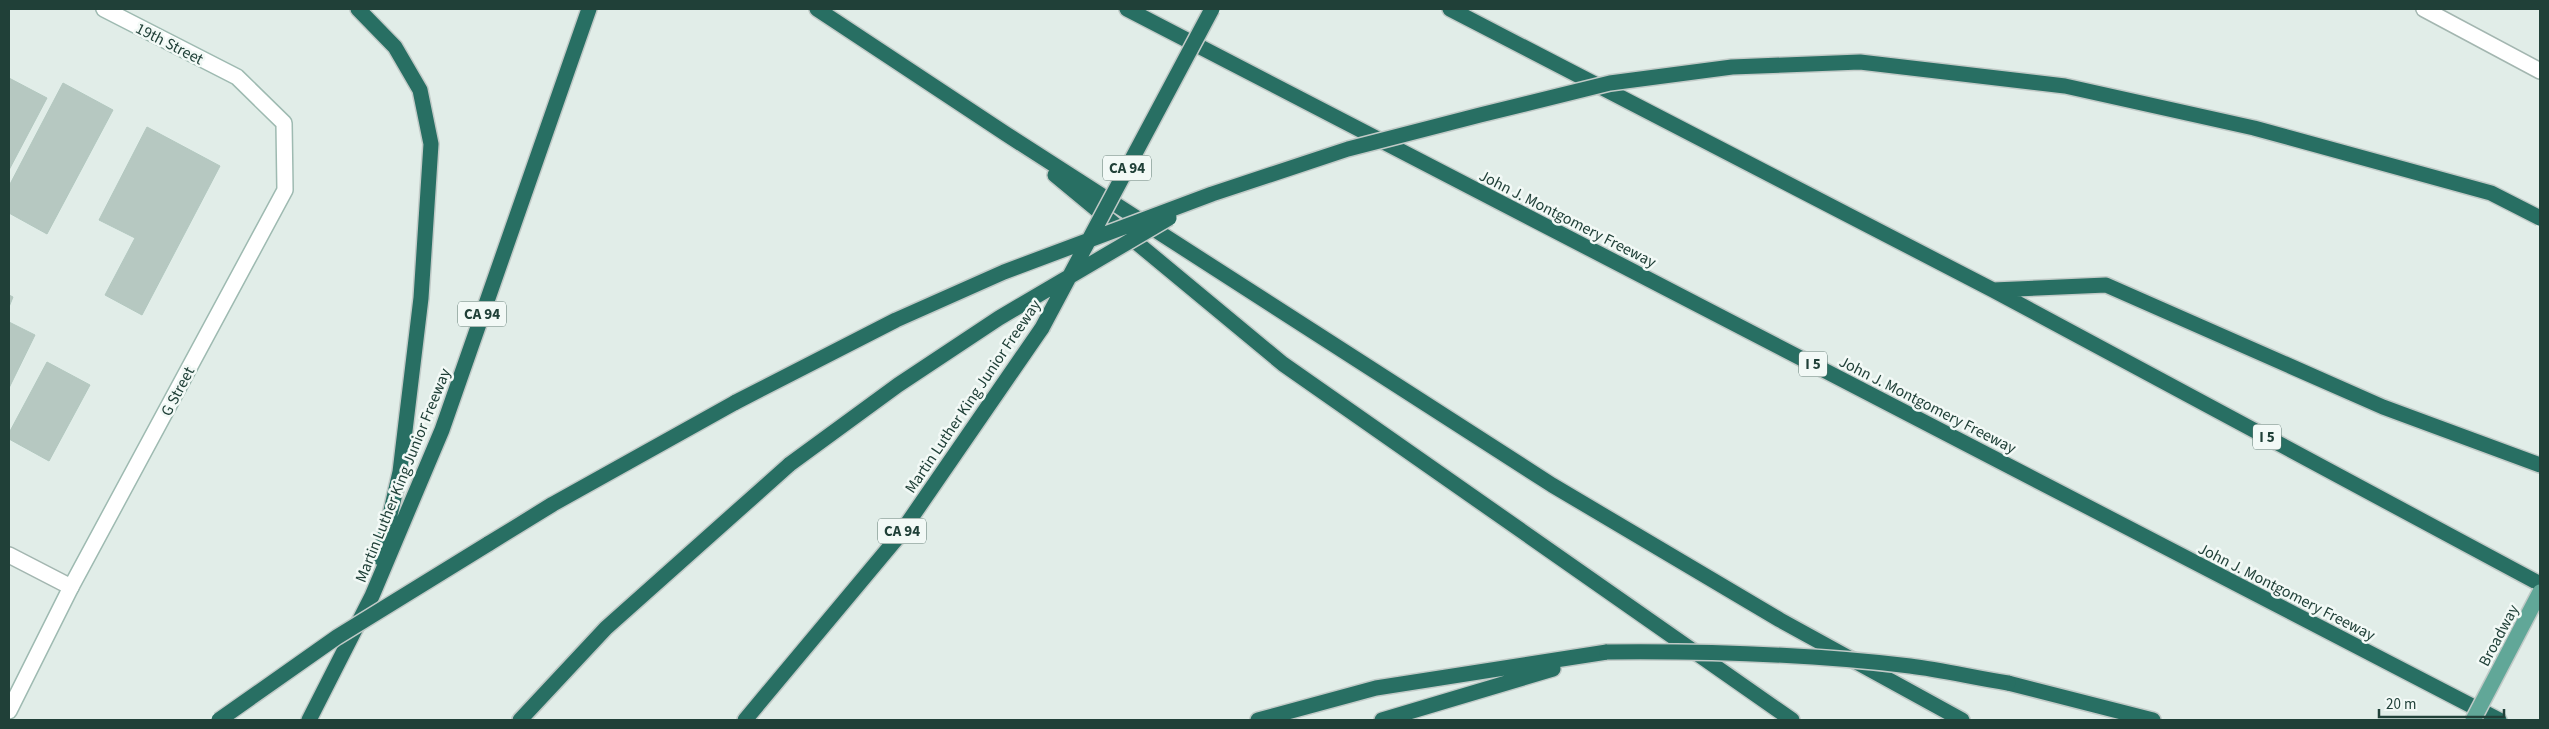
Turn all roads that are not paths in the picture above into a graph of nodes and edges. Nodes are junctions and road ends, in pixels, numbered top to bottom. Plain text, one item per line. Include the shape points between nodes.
1 (104, 9) edge
2 (358, 9) edge
3 (589, 9) edge
4 (817, 9) edge
5 (1127, 9) edge
6 (1212, 9) edge
7 (1450, 9) edge
8 (2424, 9) edge
9 (2540, 71) edge
10 (236, 77) joint
11 (1006, 134) junction
12 (1212, 194) junction
13 (2540, 218) edge
14 (1993, 290) junction
15 (2523, 457) junction
16 (2540, 460) edge
17 (2540, 465) edge
18 (9, 555) edge
19 (2540, 584) edge
20 (71, 587) junction
21 (2540, 592) edge
22 (372, 596) junction
23 (1607, 652) junction
24 (9, 711) edge
25 (219, 720) edge
26 (309, 720) edge
27 (520, 720) edge
28 (745, 720) edge
29 (1258, 720) edge
30 (1382, 720) edge
31 (1792, 720) edge
32 (1962, 720) edge
33 (2152, 720) edge
34 (2473, 720) edge
35 (2499, 720) edge

1 - 10 street, 19th Street
2 - 22 highway via 395,47 420,90 431,144 421,298 400,472
3 - 22 highway, Martin Luther King Junior Freeway / CA 94 via 442,430
4 - 11 highway
5 - 35 highway, John J. Montgomery Freeway / I 5
6 - 28 highway, Martin Luther King Junior Freeway / CA 94, bridge via 1042,328 898,537
7 - 14 highway, I 5
8 - 9 street
10 - 20 street, G Street via 284,123 285,190
11 - 31 highway via 1283,364
11 - 32 highway via 1552,485 1780,620
12 - 13 highway, bridge via 1348,149 1610,83 1732,67 1860,62 2065,86 2254,128 2491,193
12 - 25 highway, bridge via 1004,272 896,320 783,376 545,508 337,636
12 - 27 highway, bridge via 999,318 898,385 790,464 606,628
14 - 15 highway via 2106,285 2383,408
14 - 19 highway, I 5
15 - 16 highway
15 - 17 highway
18 - 20 street
20 - 24 street, G Street
21 - 34 main road, Broadway, bridge
22 - 26 highway, Martin Luther King Junior Freeway / CA 94
23 - 29 highway via 1376,688
23 - 30 highway
23 - 33 highway, bridge via 1711,651 1911,666 2008,683

